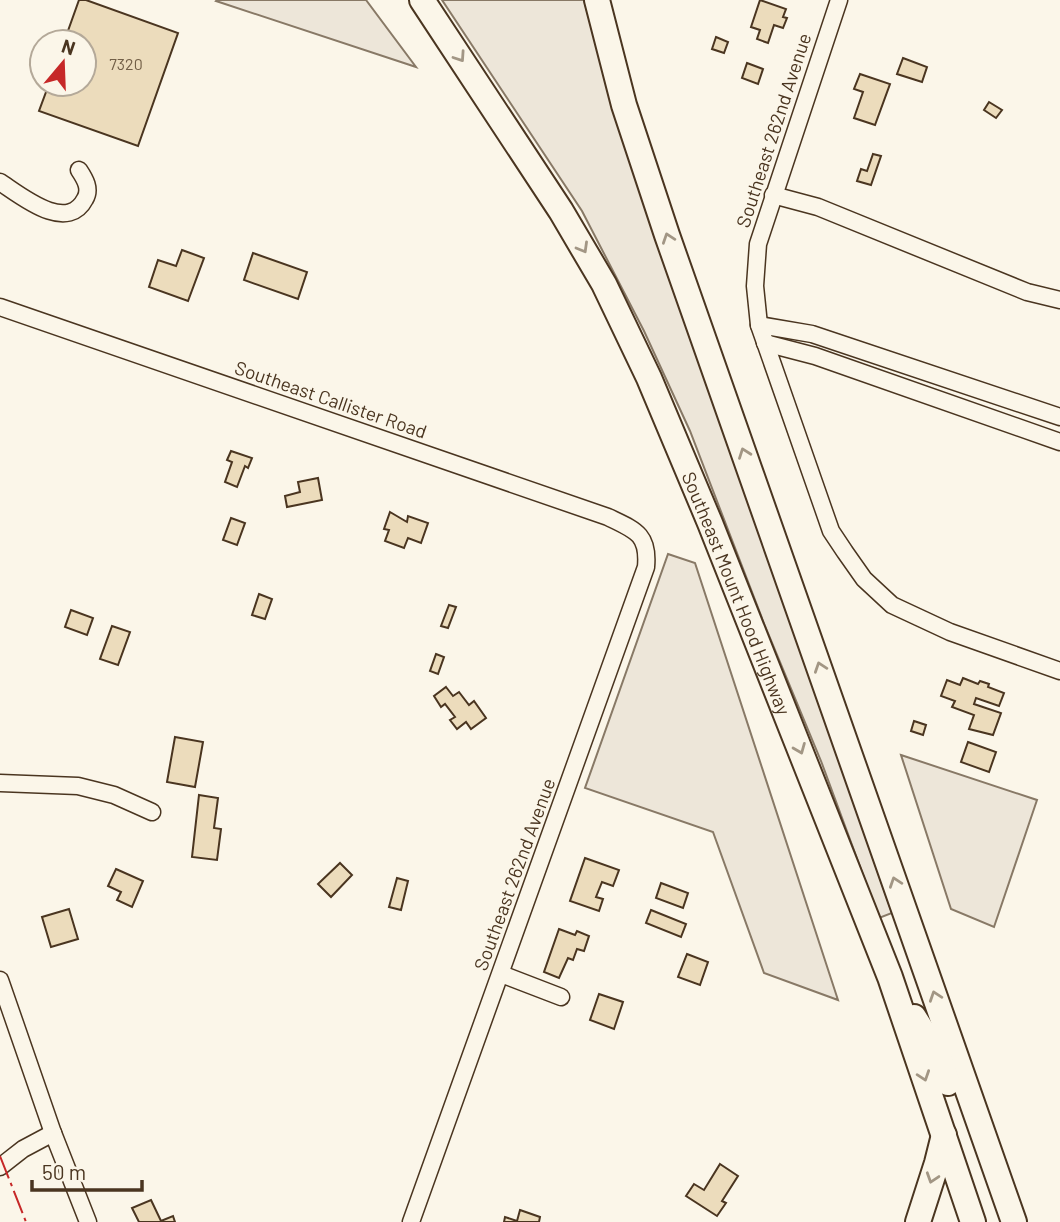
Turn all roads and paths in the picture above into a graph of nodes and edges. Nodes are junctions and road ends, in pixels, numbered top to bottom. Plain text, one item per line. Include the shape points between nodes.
1 (422, 0) edge
2 (597, 0) edge
3 (839, 0) edge
4 (79, 170) dead end
5 (0, 182) edge
6 (773, 195) junction
7 (1060, 300) edge
8 (0, 307) edge
9 (759, 325) junction
10 (765, 343) junction
11 (1060, 417) edge
12 (1060, 442) edge
13 (643, 539) joint
14 (1060, 671) edge
15 (0, 783) edge
16 (152, 812) dead end
17 (500, 974) junction
18 (890, 977) junction
19 (0, 980) edge
20 (561, 997) dead end
21 (53, 1133) junction
22 (944, 1134) junction
23 (0, 1167) edge
24 (88, 1222) edge
25 (411, 1222) edge
26 (918, 1222) edge
27 (973, 1222) edge
28 (996, 1222) edge
29 (1014, 1222) edge

1 -> 18 highway, Southeast Mount Hood Highway via 561,211 626,328 687,465
29 -> 2 highway via 667,236 624,105
3 - 6 street, Southeast 262nd Avenue
4 - 5 street via 87,181 88,196 69,213 56,214 39,207
6 - 7 street via 818,207 1027,292
6 - 9 street, Southeast 262nd Avenue via 758,244 755,286
8 - 13 street, Southeast Callister Road via 608,517
9 - 10 street, Southeast 262nd Avenue
9 - 11 street via 812,334
10 - 12 street via 815,356
10 - 14 street, Southeast 262nd Avenue via 831,531 864,579 892,605 950,632
13 - 17 street, Southeast 262nd Avenue via 648,550 646,567
15 - 16 street via 78,786
17 - 20 street
17 - 25 street, Southeast 262nd Avenue
18 -> 22 highway, Southeast Mount Hood Highway
18 - 28 highway via 940,1059
19 - 21 street
21 - 23 street
21 - 24 street
22 -> 26 highway
22 - 27 highway, Southeast Mount Hood Highway

